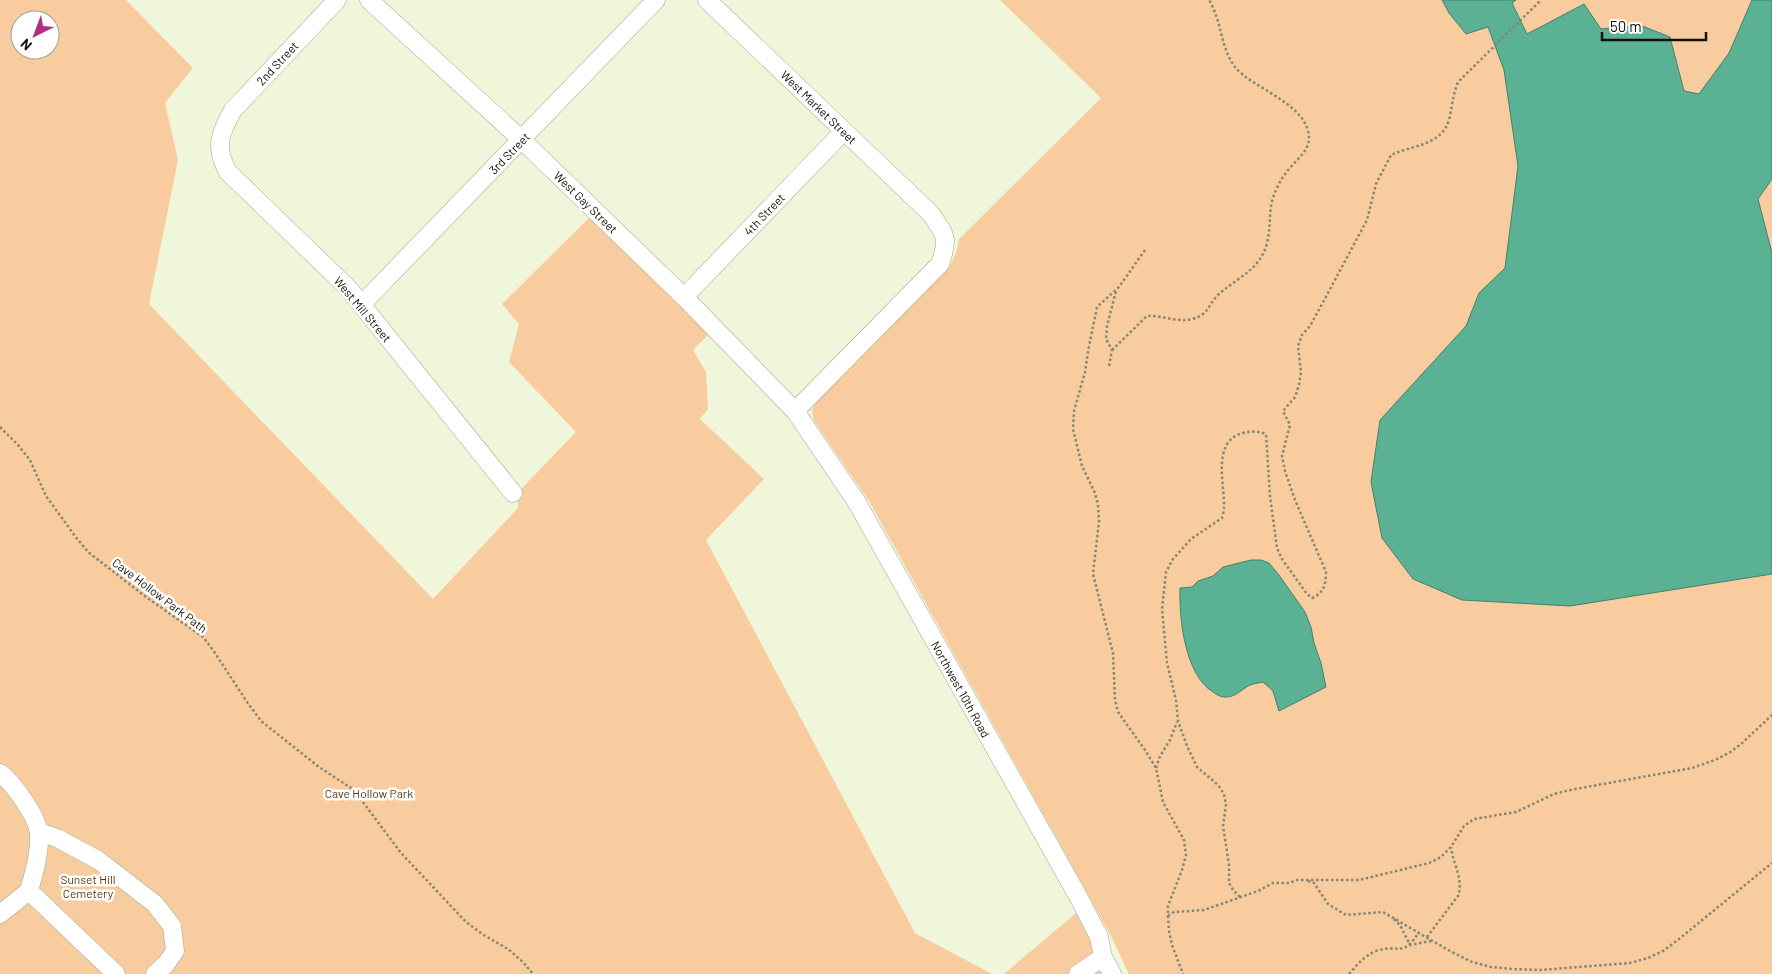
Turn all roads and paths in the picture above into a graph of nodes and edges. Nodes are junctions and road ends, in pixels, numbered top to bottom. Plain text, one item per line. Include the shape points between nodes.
1 (337, 0) edge
2 (369, 0) edge
3 (656, 0) edge
4 (707, 0) edge
5 (1209, 0) edge
6 (1541, 0) edge
7 (222, 129) joint
8 (844, 131) junction
9 (522, 140) junction
10 (1145, 250) dead end
11 (1116, 290) junction
12 (684, 297) junction
13 (362, 304) junction
14 (1112, 350) junction
15 (1109, 366) dead end
16 (795, 411) junction
17 (0, 427) edge
18 (513, 493) dead end
19 (1772, 715) edge
20 (1178, 721) junction
21 (1156, 768) junction
22 (0, 773) edge
23 (39, 832) junction
24 (1451, 847) junction
25 (1772, 863) edge
26 (1307, 880) junction
27 (28, 891) junction
28 (1240, 897) junction
29 (0, 914) edge
30 (1168, 916) junction
31 (1392, 916) junction
32 (1419, 932) junction
33 (1427, 937) junction
34 (1433, 941) junction
35 (1410, 945) junction
36 (1103, 957) junction
37 (116, 974) edge
38 (155, 974) edge
39 (533, 974) edge
40 (1078, 974) edge
41 (1112, 974) edge
42 (1184, 974) edge
43 (1349, 974) edge

1 - 7 street, 2nd Street via 233,110
2 - 9 street, West Gay Street
3 - 9 street, 3rd Street
4 - 8 street, West Market Street
5 - 14 path via 1235,67 1299,116 1306,125 1309,142 1275,191 1270,205 1268,243 1256,265 1217,296 1203,315 1184,321 1147,316
6 - 20 path via 1458,82 1441,135 1391,155 1376,184 1367,220 1298,346 1301,372 1295,397 1284,411 1290,425 1282,456 1294,500 1326,572 1323,590 1316,596 1312,598 1307,594 1277,548 1266,434 1251,431 1239,434 1225,447 1221,476 1222,518 1191,539 1172,559 1166,572 1162,609 1167,663
7 - 13 street, West Mill Street via 221,160 228,172
8 - 12 street, 4th Street
8 - 16 street, West Market Street via 930,214 942,230 946,244 940,264
9 - 12 street, West Gay Street
9 - 13 street, 3rd Street
10 - 11 path
11 - 14 path via 1106,339
11 - 21 path via 1098,307 1074,411 1073,429 1082,466 1098,505 1093,574 1113,653 1115,700 1118,712
12 - 16 street, West Gay Street
13 - 18 street, West Mill Street
14 - 15 path
16 - 36 street, Northwest 10th Road via 861,510 1079,898 1099,937
17 - 39 path, Cave Hollow Park Path via 30,460 46,496 88,552 203,638 261,721 354,790 402,853 466,922 508,949
19 - 24 path via 1741,744 1716,760 1692,768 1570,790 1516,812 1474,819 1464,826
20 - 21 path
20 - 28 path via 1197,767 1224,794 1229,883
21 - 30 path via 1163,802 1184,840 1186,854 1168,906
22 - 23 street via 21,795
23 - 27 street via 38,856
23 - 38 street via 98,860 155,904 172,926 175,951
24 - 26 path via 1429,863 1359,880
24 - 33 path via 1461,888
25 - 34 path via 1663,951 1630,963 1512,969 1472,962
26 - 28 path via 1273,883
26 - 31 path via 1314,883 1328,904 1346,915 1383,912
27 - 29 street
27 - 37 street
28 - 30 path via 1204,910 1174,912
30 - 42 path via 1168,931
31 - 32 path
31 - 35 path
32 - 33 path
32 - 35 path
33 - 34 path
34 - 35 path
35 - 43 path via 1377,950
36 - 40 street
36 - 41 street, Northwest 10th Road

